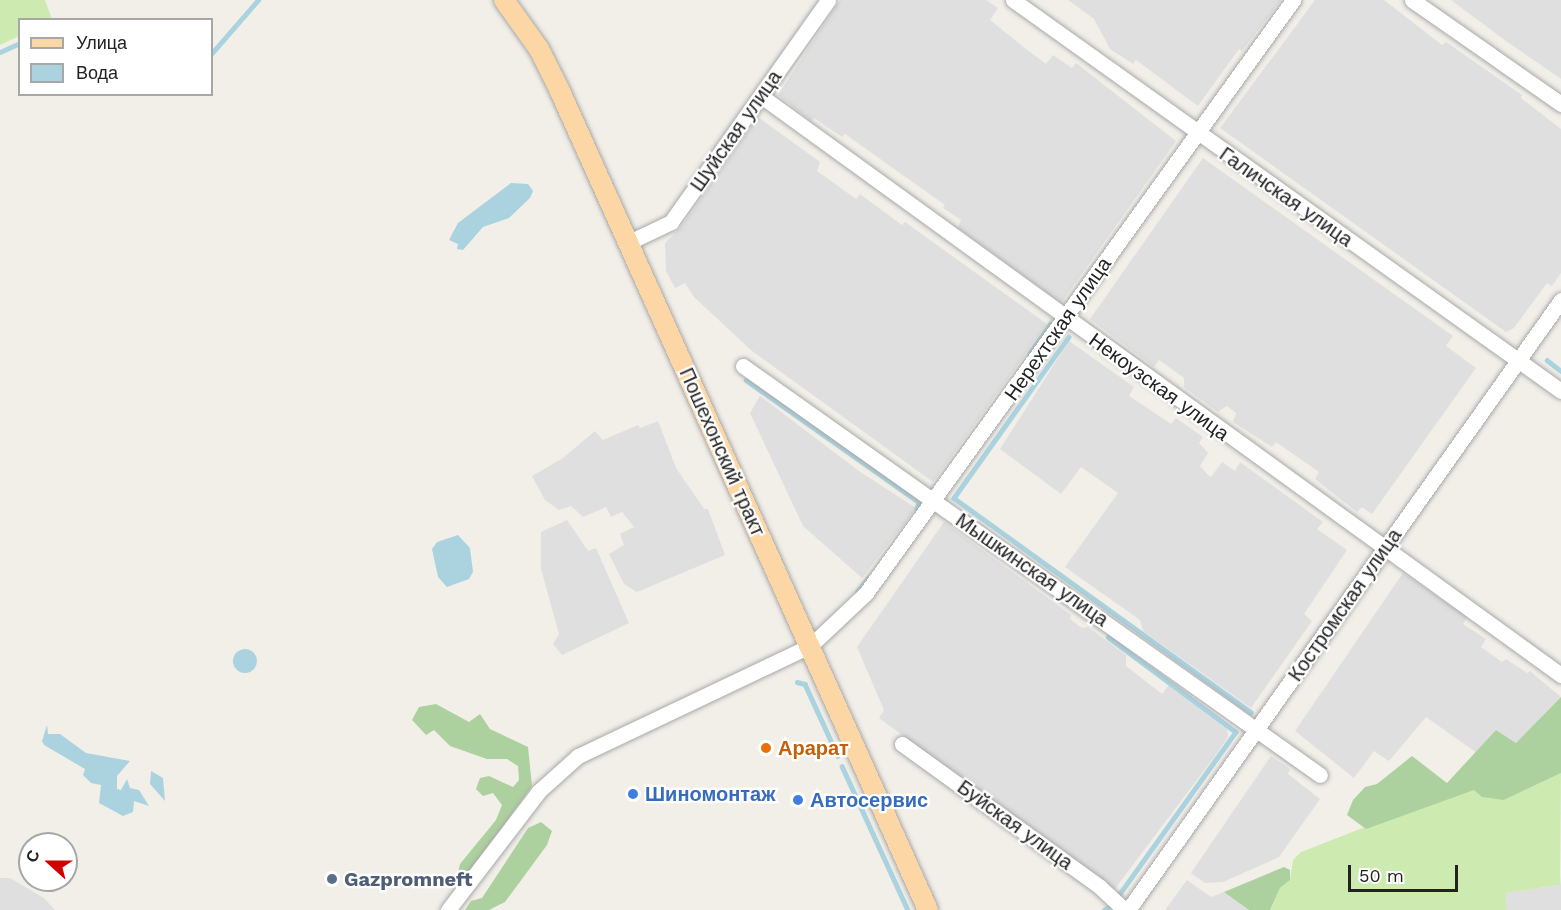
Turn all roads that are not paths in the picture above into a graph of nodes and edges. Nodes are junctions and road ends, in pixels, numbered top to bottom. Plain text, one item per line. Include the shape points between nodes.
1 (504, 0) edge
2 (828, 0) edge
3 (1013, 0) edge
4 (1293, 0) edge
5 (1412, 0) edge
6 (761, 96) junction
7 (1561, 104) edge
8 (1196, 134) junction
9 (627, 243) junction
10 (1561, 300) edge
11 (1065, 320) junction
12 (1518, 360) junction
13 (743, 366) dead end
14 (1561, 391) edge
15 (934, 501) junction
16 (1385, 549) junction
17 (810, 646) junction
18 (1561, 675) edge
19 (1256, 730) junction
20 (902, 744) dead end
21 (1320, 775) dead end
22 (448, 910) edge
23 (928, 910) edge
24 (1126, 910) edge

1 - 9 main road, Пошехонский тракт via 534,41 559,89
2 - 6 street, Шуйская улица
3 - 8 street, Галичская улица
4 - 8 street, Нерехтская улица
5 - 7 street
6 - 9 street, Шуйская улица via 671,222
6 - 11 street, Некоузская улица
8 - 11 street, Нерехтская улица
8 - 12 street, Галичская улица
9 - 17 main road, Пошехонский тракт
10 - 12 street, Костромская улица
11 - 15 street, Нерехтская улица
11 - 16 street, Некоузская улица
12 - 14 street, Галичская улица
12 - 16 street, Костромская улица
13 - 15 street, Мышкинская улица
15 - 17 street, Нерехтская улица via 866,593
15 - 19 street, Мышкинская улица
16 - 18 street, Некоузская улица
16 - 19 street, Костромская улица
17 - 22 street, Нерехтская улица via 578,756 539,791
17 - 23 main road, Пошехонский тракт
19 - 21 street, Мышкинская улица
19 - 24 street, Костромская улица
20 - 24 street, Буйская улица

